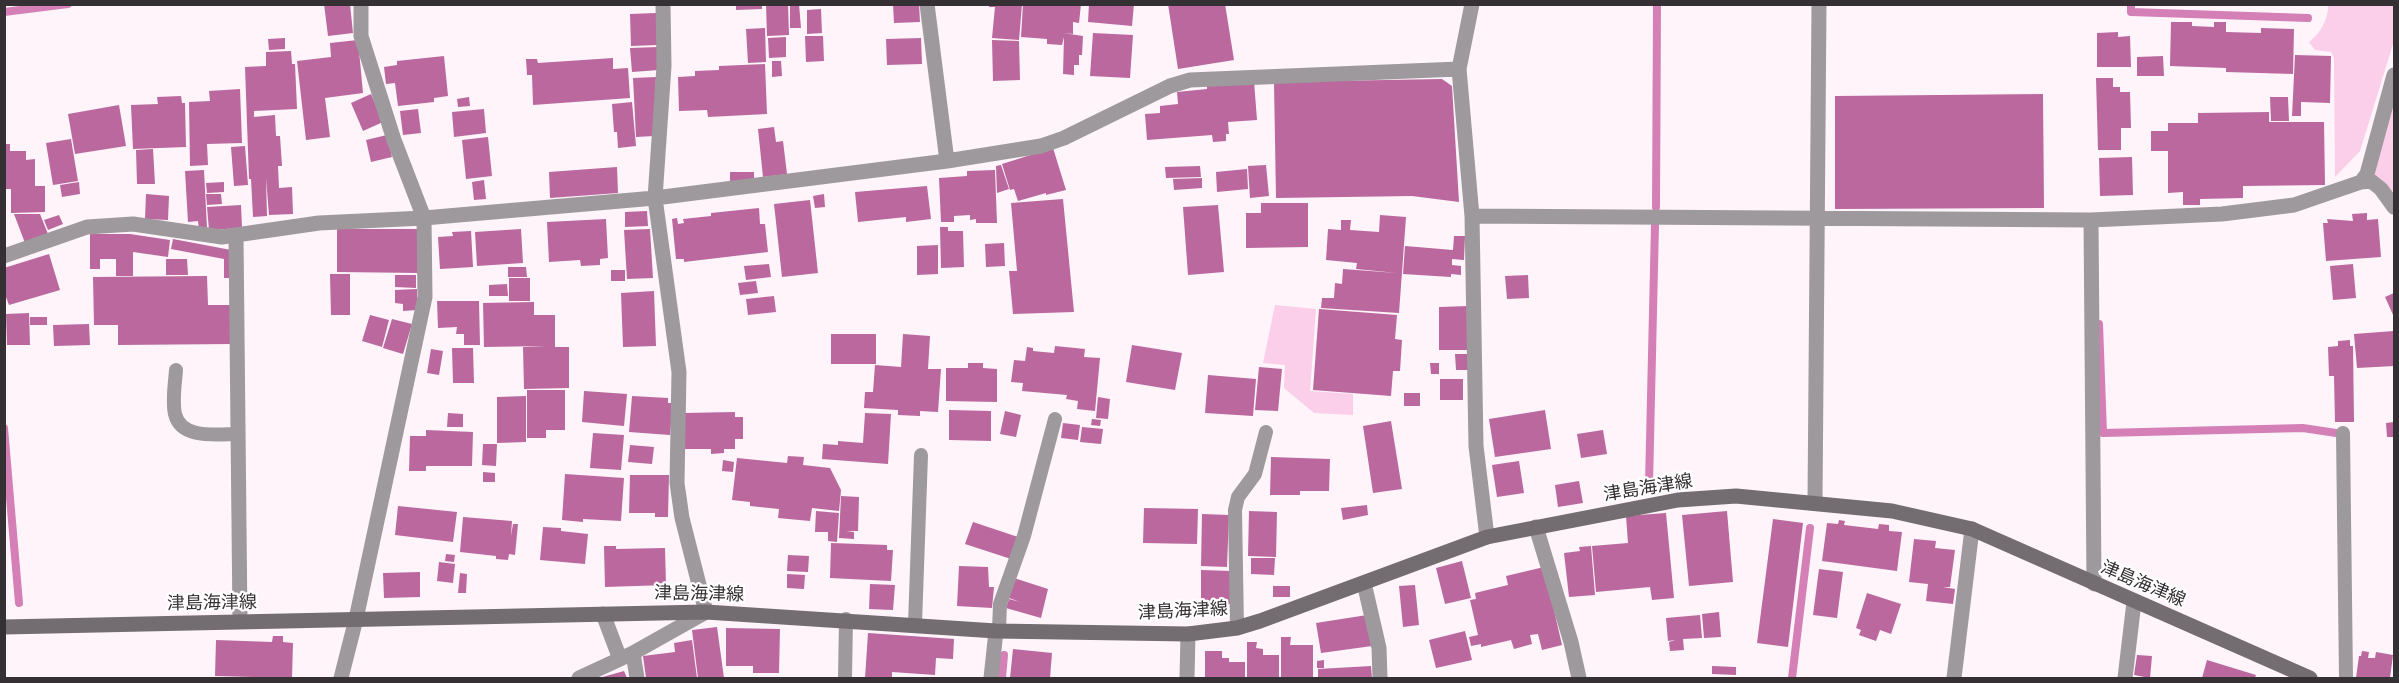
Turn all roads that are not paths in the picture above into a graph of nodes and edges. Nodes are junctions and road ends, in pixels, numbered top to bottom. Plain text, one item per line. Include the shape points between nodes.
1 (361, 4) edge
2 (663, 4) edge
3 (927, 4) edge
4 (1472, 4) edge
5 (1819, 4) edge
6 (1459, 69) junction
7 (2394, 75) edge
8 (947, 161) junction
9 (2361, 182) junction
10 (655, 198) junction
11 (2394, 207) edge
12 (1472, 216) junction
13 (424, 218) junction
14 (1817, 218) junction
15 (2091, 220) junction
16 (236, 236) junction
17 (4, 256) edge
18 (176, 370) dead end
19 (1055, 419) dead end
20 (1266, 432) dead end
21 (2343, 432) dead end
22 (238, 434) junction
23 (921, 455) dead end
24 (1815, 502) junction
25 (1536, 527) junction
26 (1972, 529) junction
27 (1487, 537) junction
28 (1365, 583) junction
29 (2094, 584) junction
30 (2134, 602) junction
31 (706, 612) junction
32 (603, 614) junction
33 (356, 619) junction
34 (846, 620) junction
35 (240, 621) junction
36 (915, 624) junction
37 (4, 627) edge
38 (1237, 628) junction
39 (998, 631) junction
40 (1188, 634) junction
41 (626, 656) junction
42 (341, 678) edge
43 (579, 678) edge
44 (637, 678) edge
45 (845, 678) edge
46 (991, 678) edge
47 (1187, 678) edge
48 (1380, 678) edge
49 (1579, 678) edge
50 (1954, 678) edge
51 (2125, 678) edge
52 (2310, 678) edge
53 (2346, 678) edge

1 - 13 street via 362,36 394,140
2 - 10 street via 664,66
3 - 8 street
4 - 6 street
5 - 14 street
6 - 8 street via 1190,80 1041,146
6 - 12 street
7 - 9 street via 2367,174
8 - 10 street
9 - 11 street via 2371,181
9 - 15 street via 2294,206 2222,214
10 - 13 street
10 - 31 street via 679,372 677,483
12 - 14 street
12 - 27 street via 1476,446
13 - 16 street via 320,223
13 - 33 street via 424,297
14 - 15 street
14 - 24 street
15 - 29 street
16 - 17 street via 133,224 87,226
16 - 22 street
18 - 22 lane via 175,414 182,427 194,433
19 - 39 lane via 1024,536 1000,603
20 - 38 lane via 1255,474 1238,497 1235,510
21 - 53 lane
22 - 35 street
23 - 36 lane
24 - 25 main road, 津島海津線 via 1736,496 1678,500
24 - 26 main road, 津島海津線 via 1892,511
25 - 27 main road, 津島海津線
25 - 49 street
26 - 29 main road, 津島海津線
26 - 50 street
27 - 28 main road, 津島海津線
28 - 38 main road, 津島海津線
28 - 48 street
29 - 30 main road, 津島海津線
30 - 51 street
30 - 52 main road, 津島海津線
31 - 32 main road, 津島海津線
31 - 34 main road, 津島海津線
31 - 41 street
32 - 33 main road, 津島海津線
32 - 41 street
33 - 35 main road, 津島海津線
33 - 42 street
34 - 36 main road, 津島海津線
34 - 45 lane
35 - 37 main road, 津島海津線
36 - 39 main road, 津島海津線
38 - 40 main road, 津島海津線
39 - 40 main road, 津島海津線
39 - 46 street
40 - 47 street
41 - 43 street
41 - 44 street

